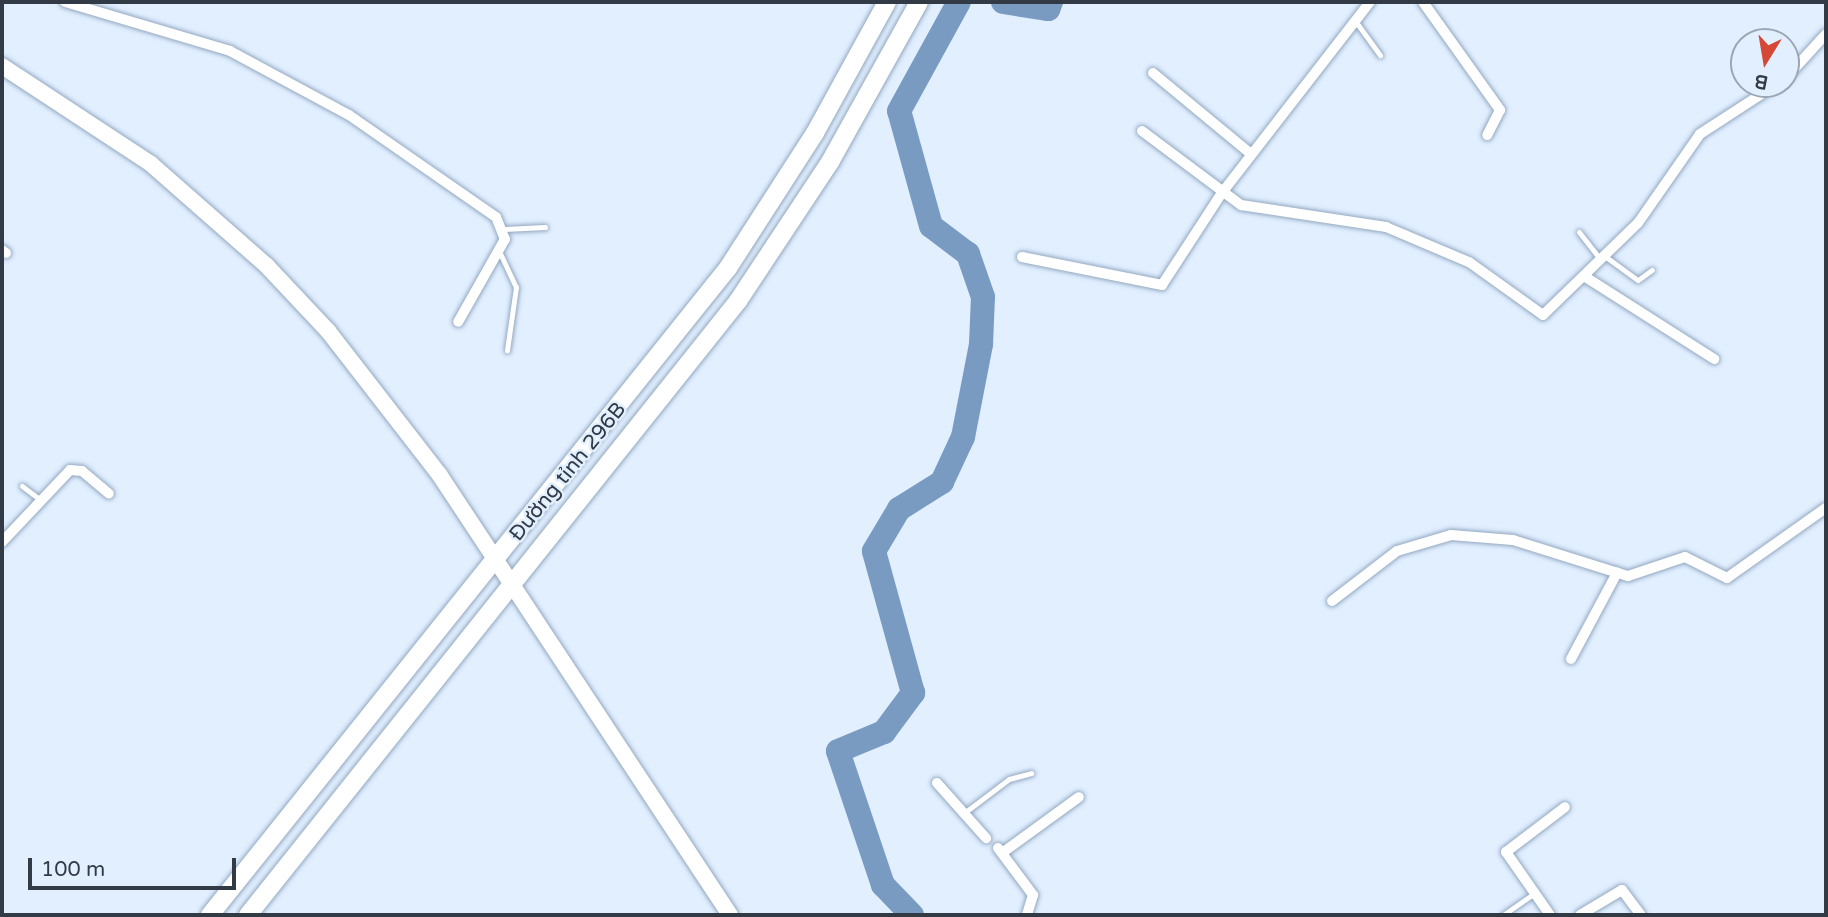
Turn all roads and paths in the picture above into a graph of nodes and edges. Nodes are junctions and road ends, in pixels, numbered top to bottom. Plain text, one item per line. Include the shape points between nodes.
1 (71, 2) edge
2 (887, 2) edge
3 (919, 2) edge
4 (1370, 2) edge
5 (1423, 2) edge
6 (1354, 19) junction
7 (1825, 39) edge
8 (1380, 55) dead end
9 (1800, 64) edge
10 (2, 66) edge
11 (1153, 73) dead end
12 (1755, 98) edge
13 (1142, 131) dead end
14 (1487, 135) dead end
15 (1251, 154) junction
16 (1221, 194) junction
17 (545, 227) dead end
18 (504, 229) junction
19 (1579, 232) dead end
20 (500, 253) junction
21 (1022, 257) dead end
22 (1604, 259) junction
23 (1652, 270) dead end
24 (1587, 278) junction
25 (458, 323) dead end
26 (507, 350) dead end
27 (1714, 359) dead end
28 (22, 486) dead end
29 (109, 494) dead end
30 (42, 501) junction
31 (1826, 508) edge
32 (2, 542) edge
33 (496, 560) junction
34 (1617, 573) junction
35 (513, 586) junction
36 (1332, 601) dead end
37 (1571, 659) dead end
38 (1031, 773) dead end
39 (937, 783) dead end
40 (1079, 796) dead end
41 (1565, 807) dead end
42 (964, 813) junction
43 (986, 838) dead end
44 (1534, 893) junction
45 (209, 915) edge
46 (248, 915) edge
47 (730, 915) edge
48 (1027, 915) edge
49 (1503, 915) edge
50 (1550, 915) edge
51 (1580, 915) edge
52 (1641, 915) edge

1 - 18 street via 230,51 310,92 496,217
2 - 33 main road, Đường tỉnh 296B via 802,155 728,268
3 - 35 main road, Đường tỉnh 296B via 842,141 738,301
4 - 6 street
5 - 14 street via 1500,110
6 - 8 lane
6 - 15 street
7 - 9 street
10 - 33 street via 151,164 267,266 392,411
11 - 15 street
12 - 22 street via 1700,134
13 - 16 street
15 - 16 street
16 - 21 street via 1162,285
16 - 24 street via 1254,209 1344,218 1418,239 1469,262 1537,314 1549,312
17 - 18 lane
18 - 20 street
19 - 22 lane
20 - 25 street
20 - 26 lane via 516,287
22 - 23 lane via 1638,281
22 - 24 street
24 - 27 street
28 - 30 lane
29 - 30 street via 76,468
30 - 32 street
31 - 34 street via 1727,578 1685,557 1643,574
33 - 35 street
33 - 45 main road, Đường tỉnh 296B
34 - 36 street via 1513,540 1451,535 1396,551
34 - 37 street
35 - 46 main road, Đường tỉnh 296B
35 - 47 street
38 - 42 lane via 1009,779
39 - 42 street
40 - 48 street via 1000,850 1035,900
41 - 44 street via 1509,844 1508,857
42 - 43 street
44 - 49 lane
44 - 50 street
51 - 52 street via 1622,890

